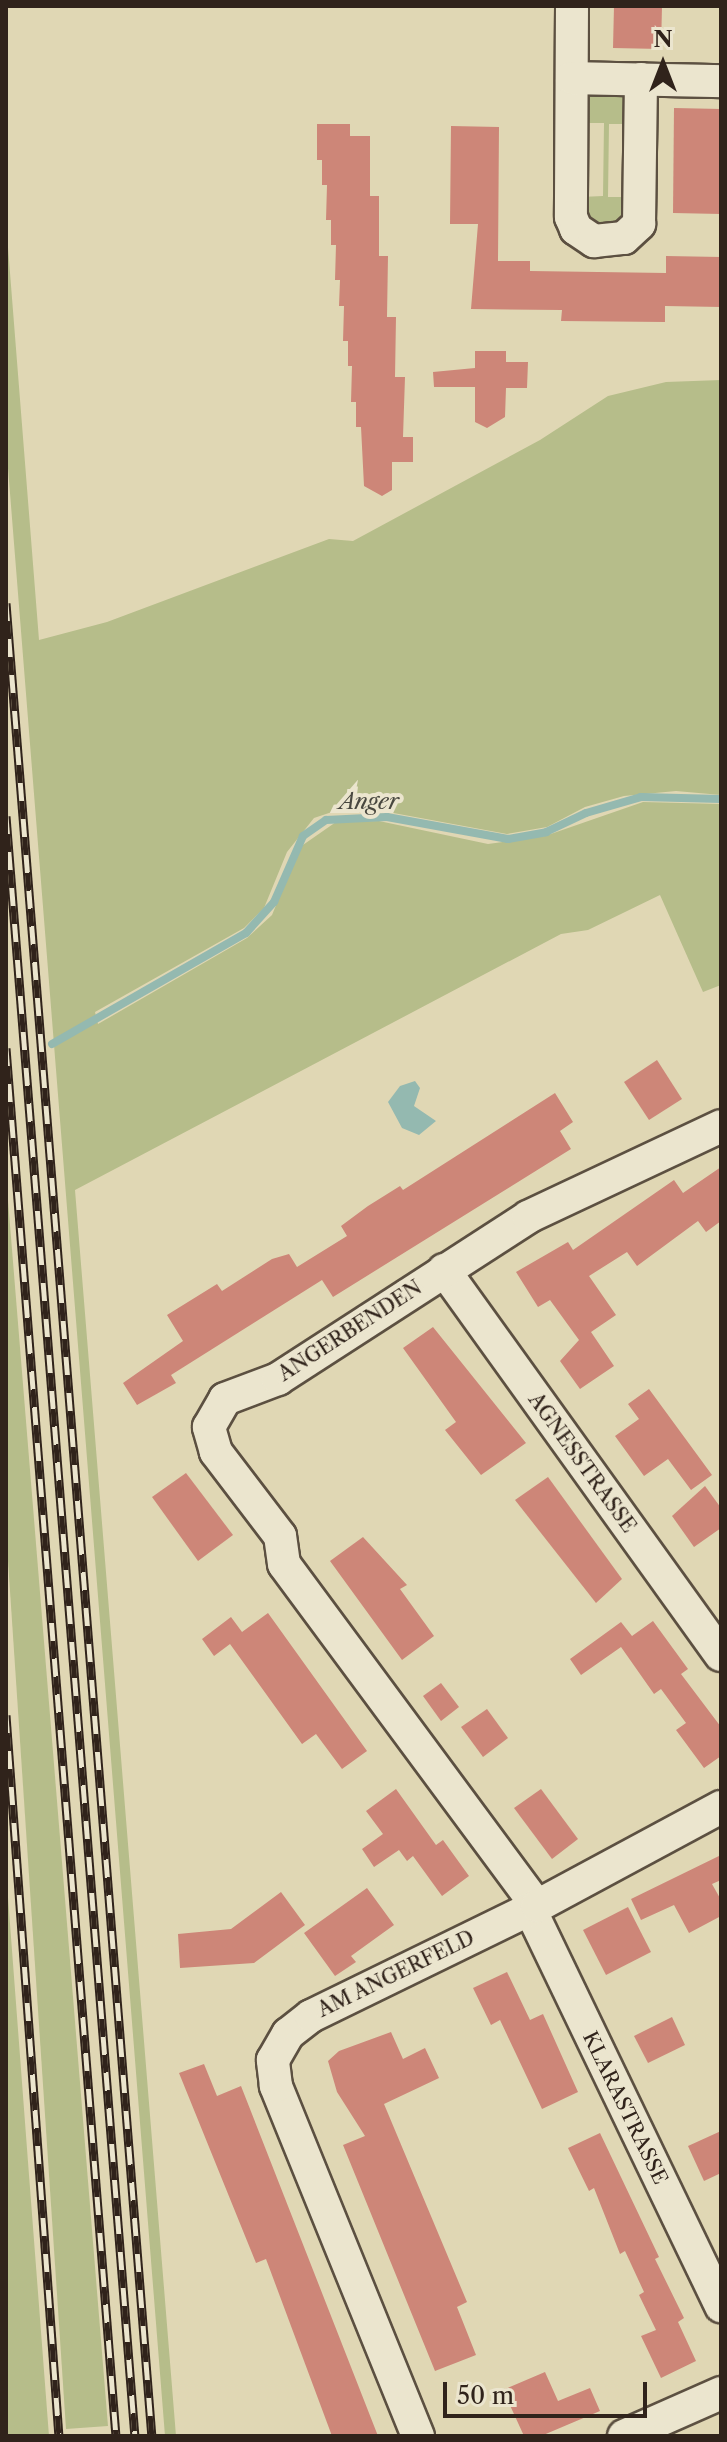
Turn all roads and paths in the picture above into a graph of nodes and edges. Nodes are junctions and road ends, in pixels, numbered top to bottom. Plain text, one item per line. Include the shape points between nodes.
1 (572, 6) edge
2 (572, 78) junction
3 (641, 79) junction
4 (721, 81) edge
5 (721, 1126) edge
6 (444, 1270) junction
7 (721, 1655) edge
8 (721, 1807) edge
9 (534, 1907) junction
10 (721, 2306) edge
11 (721, 2393) edge
12 (418, 2436) edge
13 (624, 2436) edge

1 - 2 street
2 - 3 street
2 - 3 street via 571,217 584,237 611,242 632,232 641,214
3 - 4 street
5 - 6 street, ANGERBENDEN via 571,1193
6 - 7 street, AGNESSTRASSE
6 - 9 street, ANGERBENDEN via 278,1379 225,1399 209,1427 216,1452 280,1536 284,1564
8 - 9 street, AM ANGERFELD
9 - 10 street, KLARASTRASSE
9 - 12 street, AM ANGERFELD via 311,2016 288,2034 273,2060 276,2086
11 - 13 street

